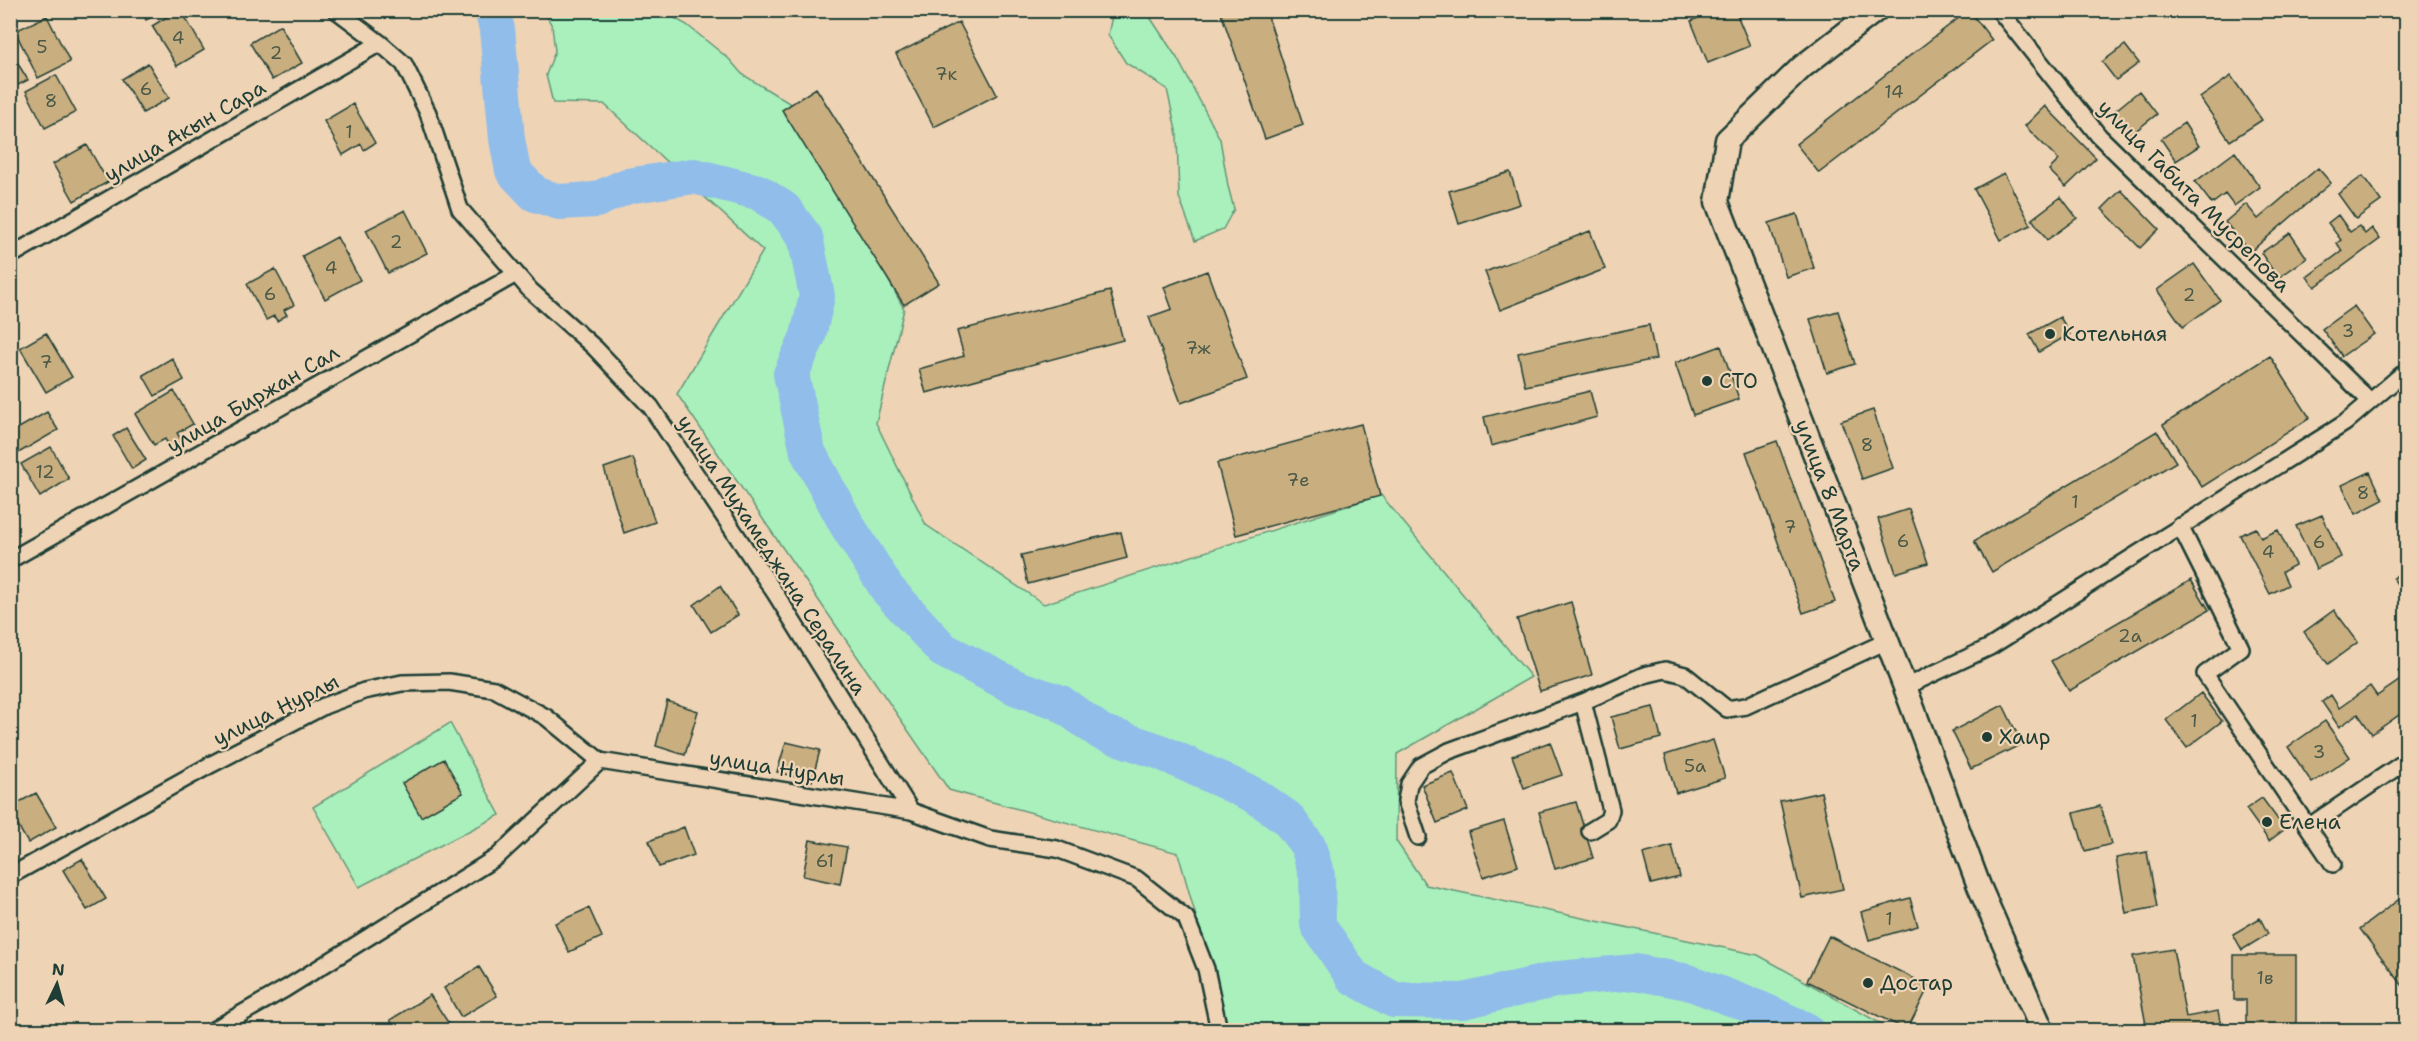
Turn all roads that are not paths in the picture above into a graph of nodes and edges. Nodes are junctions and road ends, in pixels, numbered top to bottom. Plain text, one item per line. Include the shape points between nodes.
1 (336, 10) edge
2 (1999, 10) edge
3 (1863, 15) edge
4 (380, 43) junction
5 (10, 256) edge
6 (516, 274) junction
7 (2406, 371) edge
8 (2370, 401) junction
9 (2180, 526) junction
10 (10, 561) edge
11 (1887, 641) junction
12 (1905, 687) junction
13 (1584, 702) junction
14 (600, 761) junction
15 (2406, 761) edge
16 (911, 811) junction
17 (2308, 827) junction
18 (1590, 831) dead end
19 (1418, 837) dead end
20 (2333, 864) dead end
21 (10, 876) edge
22 (213, 1030) edge
23 (1219, 1030) edge
24 (2042, 1030) edge

1 - 4 street, улица Мухамеджана Сералина
2 - 8 street, улица Габита Мусрепова via 2099,136
3 - 11 street, улица 8 Марта via 1726,140 1717,202
4 - 5 street, улица Акын Сара
4 - 6 street, улица Мухамеджана Сералина via 404,64 428,114 460,209
6 - 10 street, улица Биржан Сал
6 - 16 street, улица Мухамеджана Сералина via 651,407
7 - 8 street
8 - 9 street via 2344,423
9 - 12 street via 1990,646
9 - 17 street via 2241,648 2205,674
11 - 12 street, улица 8 Марта
11 - 13 street via 1746,706 1727,709 1685,675 1665,670 1644,675
12 - 24 street, улица 8 Марта via 1979,886
13 - 18 street via 1611,810 1608,820
13 - 19 street via 1449,751 1421,766 1409,784 1406,801
14 - 16 street, улица Нурлы
14 - 21 street, улица Нурлы via 546,717 494,689 449,682 402,683 364,691 324,706
14 - 22 street via 497,857
15 - 17 street
16 - 23 street via 990,839 1057,849 1137,879 1185,918 1206,969
17 - 20 street

